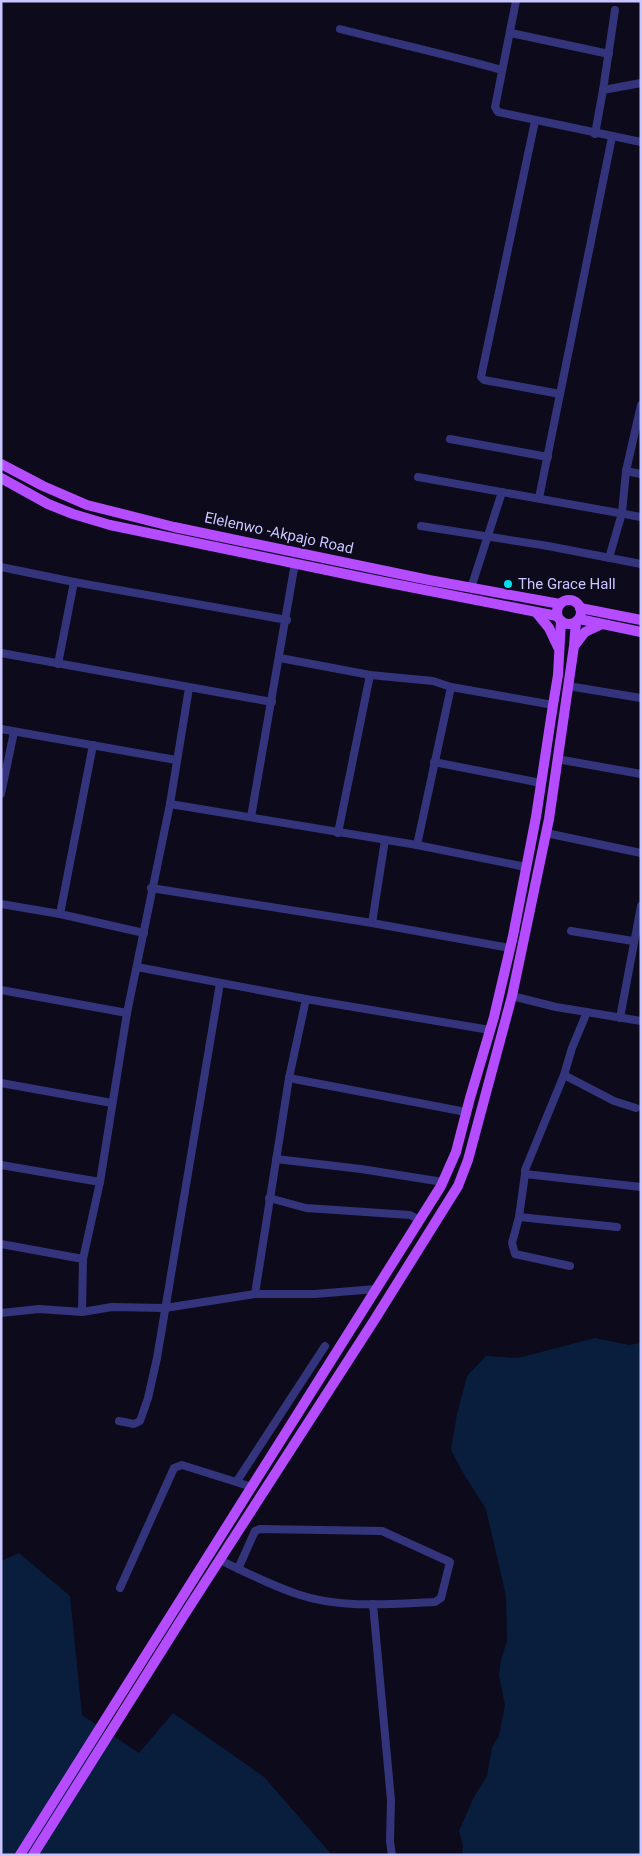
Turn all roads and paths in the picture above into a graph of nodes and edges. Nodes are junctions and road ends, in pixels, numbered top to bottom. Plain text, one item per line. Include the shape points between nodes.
1 (516, 1) edge
2 (615, 10) dead end
3 (340, 29) dead end
4 (511, 33) junction
5 (609, 54) junction
6 (502, 70) junction
7 (641, 83) edge
8 (603, 90) junction
9 (535, 121) junction
10 (595, 134) junction
11 (612, 137) junction
12 (641, 142) edge
13 (560, 394) junction
14 (641, 406) edge
15 (450, 438) dead end
16 (548, 457) junction
17 (1, 464) edge
18 (626, 471) junction
19 (641, 474) edge
20 (418, 477) dead end
21 (1, 478) edge
22 (502, 492) junction
23 (539, 498) junction
24 (622, 513) junction
25 (641, 517) edge
26 (421, 526) dead end
27 (488, 537) junction
28 (609, 558) junction
29 (295, 563) junction
30 (641, 564) edge
31 (1, 567) edge
32 (74, 582) junction
33 (471, 588) junction
34 (560, 604) junction
35 (580, 608) junction
36 (536, 612) junction
37 (559, 618) junction
38 (287, 620) junction
39 (641, 620) edge
40 (577, 621) junction
41 (602, 624) junction
42 (641, 632) edge
43 (574, 646) junction
44 (559, 650) junction
45 (1, 653) edge
46 (280, 658) junction
47 (58, 664) junction
48 (370, 675) junction
49 (568, 686) junction
50 (451, 687) junction
51 (189, 688) junction
52 (641, 698) edge
53 (272, 702) junction
54 (553, 705) junction
55 (1, 729) edge
56 (14, 732) junction
57 (93, 745) junction
58 (557, 759) junction
59 (176, 760) junction
60 (434, 762) junction
61 (641, 774) edge
62 (541, 783) junction
63 (1, 794) edge
64 (170, 804) junction
65 (251, 817) junction
66 (338, 833) junction
67 (546, 833) junction
68 (385, 840) junction
69 (416, 845) junction
70 (641, 853) edge
71 (526, 867) junction
72 (152, 888) junction
73 (1, 904) edge
74 (641, 906) edge
75 (60, 914) junction
76 (372, 923) junction
77 (571, 931) dead end
78 (144, 933) junction
79 (633, 940) junction
80 (510, 948) junction
81 (137, 966) junction
82 (220, 983) junction
83 (1, 990) edge
84 (512, 996) junction
85 (306, 999) junction
86 (587, 1012) junction
87 (127, 1014) junction
88 (620, 1018) junction
89 (641, 1020) edge
90 (490, 1030) junction
91 (564, 1075) junction
92 (289, 1078) junction
93 (1, 1083) edge
94 (112, 1103) junction
95 (636, 1108) dead end
96 (466, 1112) junction
97 (276, 1159) junction
98 (1, 1165) edge
99 (526, 1174) junction
100 (100, 1182) junction
101 (443, 1182) junction
102 (641, 1188) edge
103 (269, 1198) junction
104 (519, 1217) junction
105 (420, 1220) junction
106 (617, 1227) dead end
107 (1, 1244) edge
108 (83, 1259) junction
109 (570, 1266) dead end
110 (376, 1289) junction
111 (255, 1294) junction
112 (166, 1308) junction
113 (82, 1312) junction
114 (1, 1313) edge
115 (325, 1346) dead end
116 (119, 1421) dead end
117 (237, 1481) junction
118 (252, 1486) junction
119 (220, 1560) junction
120 (238, 1569) junction
121 (120, 1588) dead end
122 (373, 1604) junction
123 (20, 1855) edge
124 (33, 1855) edge
125 (392, 1855) edge

1 - 4 street
2 - 5 street
3 - 6 street
4 - 5 street
4 - 6 street
5 - 8 street
6 - 9 street via 496,109 503,114
7 - 8 street
8 - 10 street
9 - 10 street
9 - 13 street via 481,377
10 - 11 street
11 - 12 street
11 - 13 street
13 - 16 street
14 - 18 street
15 - 16 street
16 - 23 street
17 - 33 main road, Elelenwo -Akpajo Road via 87,505 174,527
18 - 19 street
18 - 24 street
20 - 22 street
21 - 29 main road, Elelenwo -Akpajo Road via 73,514
22 - 23 street
22 - 27 street
23 - 24 street
24 - 25 street
24 - 28 street
26 - 27 street
27 - 28 street
27 - 33 street
28 - 30 street
29 - 36 main road, Elelenwo -Akpajo Road
29 - 38 street
31 - 32 street
32 - 38 street
32 - 47 street
33 - 34 main road, Elelenwo -Akpajo Road
34 - 35 main road via 571,600
34 - 37 main road
35 - 39 main road
35 - 40 main road
36 - 37 main road, Elelenwo -Akpajo Road
36 - 44 main road via 553,633
37 - 40 main road via 568,624
37 - 44 main road
38 - 46 street
40 - 41 main road
40 - 43 main road
41 - 42 main road
41 - 43 main road via 585,632
43 - 49 main road
44 - 54 main road
45 - 47 street
46 - 48 street
46 - 53 street
47 - 51 street
48 - 50 street via 433,680
48 - 66 street
49 - 52 street
49 - 58 main road
50 - 54 street
50 - 60 street
51 - 53 street
51 - 59 street
53 - 65 street
54 - 62 main road
55 - 56 street
56 - 57 street
56 - 63 street
57 - 59 street
57 - 75 street
58 - 61 street
58 - 67 main road
59 - 64 street
60 - 62 street
60 - 69 street
62 - 71 main road
64 - 65 street
64 - 72 street
65 - 66 street
66 - 68 street
67 - 70 street
67 - 84 main road
68 - 69 street
68 - 76 street
69 - 71 street
71 - 80 main road
72 - 76 street
72 - 78 street
73 - 75 street
74 - 79 street
75 - 78 street
76 - 80 street
77 - 79 street
78 - 81 street
79 - 88 street
80 - 90 main road
81 - 82 street
81 - 87 street
82 - 85 street
82 - 112 street
83 - 87 street
84 - 86 street
84 - 119 main road via 458,1186
85 - 90 street
85 - 92 street
86 - 88 street
86 - 91 street
87 - 94 street
88 - 89 street
90 - 96 main road
91 - 95 street via 614,1101
91 - 99 street
92 - 96 street
92 - 97 street
93 - 94 street
94 - 100 street
96 - 101 main road via 456,1152
97 - 101 street
97 - 103 street
98 - 100 street
99 - 102 street
99 - 104 street
100 - 108 street
101 - 105 main road
103 - 105 street via 306,1208 410,1214
103 - 111 street
104 - 106 street
104 - 109 street via 512,1243 515,1254
105 - 110 main road
107 - 108 street
108 - 113 street
110 - 111 street
110 - 118 main road
111 - 112 street
112 - 113 street via 112,1307
112 - 116 street via 148,1398 140,1421 134,1424
113 - 114 street via 39,1309
115 - 117 street
117 - 118 street
117 - 121 street via 182,1466 174,1468
118 - 123 main road
119 - 120 street
119 - 124 main road
120 - 122 street via 298,1595 329,1602
120 - 122 street via 255,1531 260,1529 382,1531 450,1562 440,1598 435,1602
122 - 125 street via 391,1800

